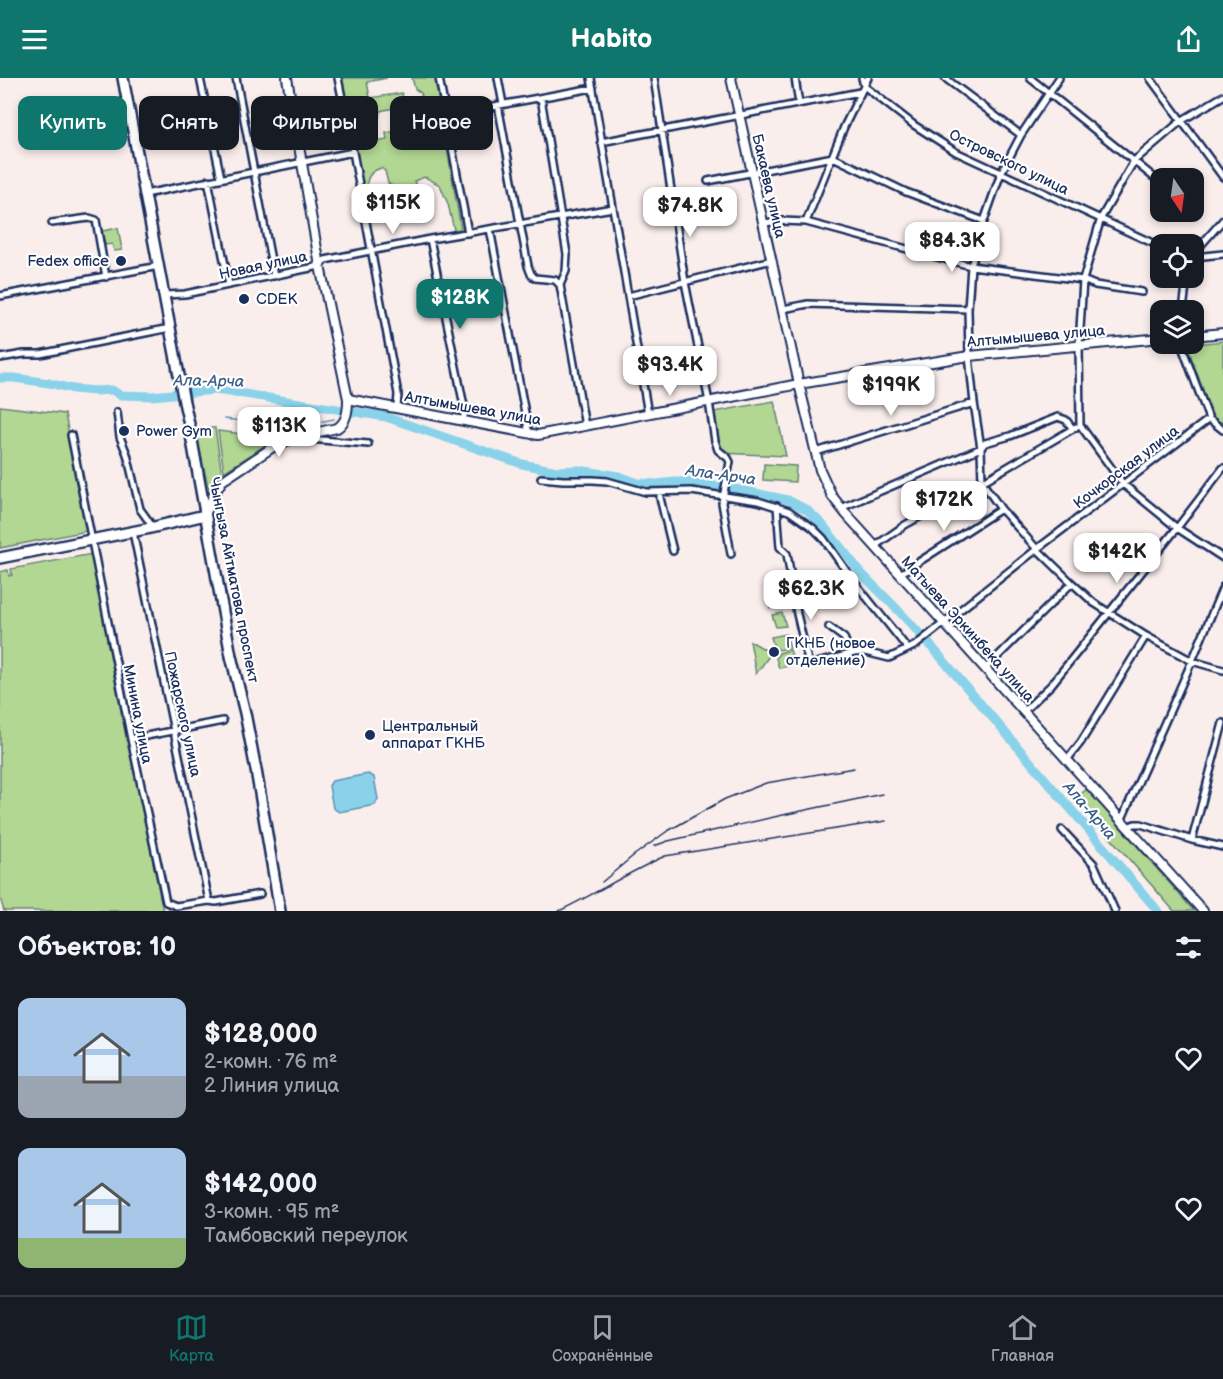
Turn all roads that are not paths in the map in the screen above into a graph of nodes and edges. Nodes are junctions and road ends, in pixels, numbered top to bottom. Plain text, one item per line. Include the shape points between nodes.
1 (126, 78) edge
2 (200, 78) edge
3 (236, 78) edge
4 (287, 78) edge
5 (338, 78) edge
6 (439, 78) edge
7 (498, 78) edge
8 (591, 78) edge
9 (654, 78) edge
10 (730, 78) edge
11 (795, 78) edge
12 (862, 78) edge
13 (868, 78) edge
14 (945, 78) edge
15 (1030, 78) edge
16 (1059, 78) edge
17 (1150, 78) edge
18 (864, 86) junction
19 (593, 88) junction
20 (861, 92) junction
21 (1048, 93) junction
22 (442, 96) edge
23 (1223, 96) edge
24 (541, 98) junction
25 (799, 104) junction
26 (500, 105) junction
27 (493, 106) edge
28 (739, 116) junction
29 (1181, 121) junction
30 (663, 131) junction
31 (1021, 135) junction
32 (602, 142) junction
33 (452, 150) edge
34 (353, 152) junction
35 (832, 157) junction
36 (1134, 161) junction
37 (301, 162) junction
38 (254, 171) junction
39 (752, 172) junction
40 (1001, 173) junction
41 (1150, 174) edge
42 (1223, 177) edge
43 (221, 178) junction
44 (208, 180) junction
45 (708, 182) dead end
46 (145, 194) junction
47 (613, 208) junction
48 (561, 216) junction
49 (1101, 218) junction
50 (1223, 220) edge
51 (984, 221) junction
52 (806, 222) junction
53 (52, 223) dead end
54 (520, 223) junction
55 (763, 223) junction
56 (490, 229) junction
57 (468, 233) junction
58 (430, 239) junction
59 (1150, 242) edge
60 (1204, 243) edge
61 (372, 251) junction
62 (1223, 254) edge
63 (1204, 255) edge
64 (772, 260) junction
65 (159, 266) junction
66 (320, 266) junction
67 (971, 266) junction
68 (274, 276) junction
69 (106, 277) junction
70 (1083, 280) junction
71 (685, 282) junction
72 (229, 285) junction
73 (560, 285) junction
74 (1142, 292) dead end
75 (164, 295) junction
76 (0, 296) edge
77 (628, 296) junction
78 (783, 309) junction
79 (968, 309) junction
80 (170, 328) junction
81 (1223, 333) edge
82 (1204, 335) edge
83 (1150, 339) edge
84 (1079, 345) junction
85 (1185, 354) edge
86 (969, 356) junction
87 (0, 358) edge
88 (799, 384) junction
89 (348, 401) junction
90 (709, 402) junction
91 (974, 403) junction
92 (397, 408) junction
93 (117, 412) dead end
94 (648, 414) junction
95 (1209, 419) junction
96 (463, 421) junction
97 (1080, 425) junction
98 (585, 426) junction
99 (1073, 429) junction
100 (1223, 430) edge
101 (529, 434) junction
102 (71, 435) dead end
103 (302, 436) junction
104 (369, 444) dead end
105 (981, 448) junction
106 (816, 452) junction
107 (1223, 468) edge
108 (541, 478) dead end
109 (982, 482) junction
110 (1123, 484) junction
111 (660, 492) junction
112 (724, 495) junction
113 (777, 506) junction
114 (841, 508) junction
115 (1001, 509) junction
116 (205, 515) junction
117 (152, 527) junction
118 (1177, 528) junction
119 (133, 532) junction
120 (92, 540) junction
121 (875, 546) junction
122 (1037, 549) junction
123 (673, 551) dead end
124 (731, 554) dead end
125 (0, 558) edge
126 (1223, 558) edge
127 (900, 574) junction
128 (1072, 584) junction
129 (1223, 586) edge
130 (1110, 612) junction
131 (943, 622) junction
132 (829, 627) dead end
133 (1146, 636) junction
134 (908, 649) junction
135 (854, 653) junction
136 (1192, 661) junction
137 (985, 669) junction
138 (1223, 670) edge
139 (1023, 712) junction
140 (223, 721) dead end
141 (1223, 723) edge
142 (174, 730) junction
143 (131, 739) junction
144 (1067, 760) junction
145 (1124, 824) junction
146 (1062, 830) dead end
147 (1192, 840) junction
148 (1223, 846) edge
149 (260, 894) dead end
150 (209, 901) junction
151 (280, 911) edge
152 (1115, 911) edge
153 (1203, 911) edge

1 - 46 main road, Чынгыза Айтматова проспект
2 - 43 street
3 - 38 street
4 - 37 main road
5 - 34 street
6 - 22 street
7 - 26 street
8 - 19 street
9 - 30 street
10 - 28 main road, Бакаева улица
11 - 25 street
12 - 18 street
13 - 18 street
14 - 31 street
15 - 21 street
16 - 21 street
17 - 29 street
18 - 20 street
18 - 40 street, Островского улица via 914,125
19 - 24 street
19 - 32 street
20 - 25 street
20 - 35 street
21 - 31 street
21 - 36 street
23 - 29 street
24 - 26 street
24 - 48 street
25 - 28 street
26 - 27 street
26 - 54 street
28 - 30 street
28 - 39 main road, Бакаева улица
29 - 36 street
29 - 42 street
30 - 32 street
30 - 71 street
31 - 40 street
32 - 47 street
33 - 57 street
34 - 37 street
34 - 61 street
35 - 39 street
35 - 51 street via 906,192
35 - 52 street
36 - 41 street
36 - 49 street
37 - 38 street
37 - 66 main road
38 - 43 street
38 - 68 street
39 - 45 street
39 - 55 main road, Бакаева улица
40 - 49 street, Островского улица
40 - 51 street
43 - 44 street
44 - 46 street
44 - 72 street
46 - 65 main road, Чынгыза Айтматова проспект
47 - 48 street, Новая улица
47 - 77 street
48 - 54 street, Новая улица
48 - 73 street via 567,254
49 - 59 street, Островского улица
49 - 70 street
50 - 60 street
51 - 67 street
52 - 55 street
52 - 67 street
53 - 69 street via 96,220
54 - 56 street, Новая улица
54 - 73 street via 531,274
55 - 64 main road, Бакаева улица
56 - 57 street, Новая улица
56 - 101 street
57 - 58 street, Новая улица
58 - 61 street, Новая улица
58 - 96 street via 465,411
61 - 66 street, Новая улица via 325,260
61 - 92 street via 398,394
62 - 63 street
64 - 71 street, Бакаева улица
64 - 78 main road, Матыева Эркинбека улица
65 - 69 street
65 - 75 main road, Чынгыза Айтматова проспект
66 - 68 street, Новая улица
66 - 89 main road
67 - 70 street
67 - 79 street
68 - 72 street, Новая улица
69 - 76 street
70 - 74 street
70 - 84 street
71 - 77 street, Бакаева улица
71 - 90 street
72 - 75 street, Новая улица
73 - 98 street
75 - 80 main road, Чынгыза Айтматова проспект
77 - 94 street
78 - 79 street via 808,304
78 - 88 main road, Матыева Эркинбека улица
79 - 86 street
80 - 87 street via 52,352
80 - 116 main road, Чынгыза Айтматова проспект
81 - 82 main road
83 - 84 main road, Алтымышева улица
84 - 86 main road, Алтымышева улица
84 - 97 street
85 - 95 street
86 - 88 main road, Алтымышева улица
86 - 91 street
88 - 90 main road, Алтымышева улица
88 - 106 main road, Матыева Эркинбека улица
89 - 92 main road, Алтымышева улица
89 - 103 main road via 346,417 337,428
90 - 94 main road, Алтымышева улица
90 - 112 street via 716,447 730,462
91 - 105 street
91 - 106 street
92 - 96 main road, Алтымышева улица
93 - 117 street via 140,509
94 - 98 main road, Алтымышева улица
95 - 100 street
95 - 110 street, Кочкорская улица
96 - 101 main road, Алтымышева улица
97 - 99 street
97 - 110 street
98 - 101 main road, Алтымышева улица
99 - 105 street via 1058,417
99 - 109 street
102 - 120 street, Минина улица
103 - 104 street
103 - 116 main road via 273,447 222,481
105 - 109 street
105 - 114 street
106 - 114 main road, Матыева Эркинбека улица via 824,480
107 - 118 street
108 - 111 street via 600,480
109 - 115 street
109 - 121 street
110 - 118 street
110 - 122 street, Кочкорская улица
111 - 112 street
111 - 123 street
112 - 113 street
112 - 124 street
113 - 134 street via 797,516 823,538
113 - 135 street via 780,547 787,554 809,665
114 - 121 main road, Матыева Эркинбека улица
115 - 122 street
115 - 127 street
116 - 117 main road
116 - 151 main road, Чынгыза Айтматова проспект
117 - 119 main road
118 - 126 street
118 - 130 street
119 - 120 main road
119 - 142 street, Пожарского улица
120 - 125 main road
120 - 143 street, Минина улица
121 - 127 main road, Матыева Эркинбека улица
122 - 128 street
122 - 131 street, Кочкорская улица
127 - 131 main road, Матыева Эркинбека улица
128 - 130 street
128 - 137 street
129 - 136 street
130 - 133 street
130 - 139 street via 1051,685
131 - 134 street, Кочкорская улица
131 - 137 main road, Матыева Эркинбека улица
132 - 135 street via 844,638
133 - 136 street
133 - 144 street
134 - 135 street, Кочкорская улица via 889,658
136 - 138 street
136 - 145 street
137 - 139 main road, Матыева Эркинбека улица
139 - 144 main road, Матыева Эркинбека улица
140 - 142 street
141 - 147 street
142 - 143 street
142 - 150 street, Пожарского улица
143 - 150 street, Минина улица via 166,902 176,906
144 - 145 main road, Матыева Эркинбека улица
145 - 147 street via 1141,824
145 - 153 main road, Матыева Эркинбека улица
146 - 152 street via 1094,864
147 - 148 street
149 - 150 street, Минина улица

